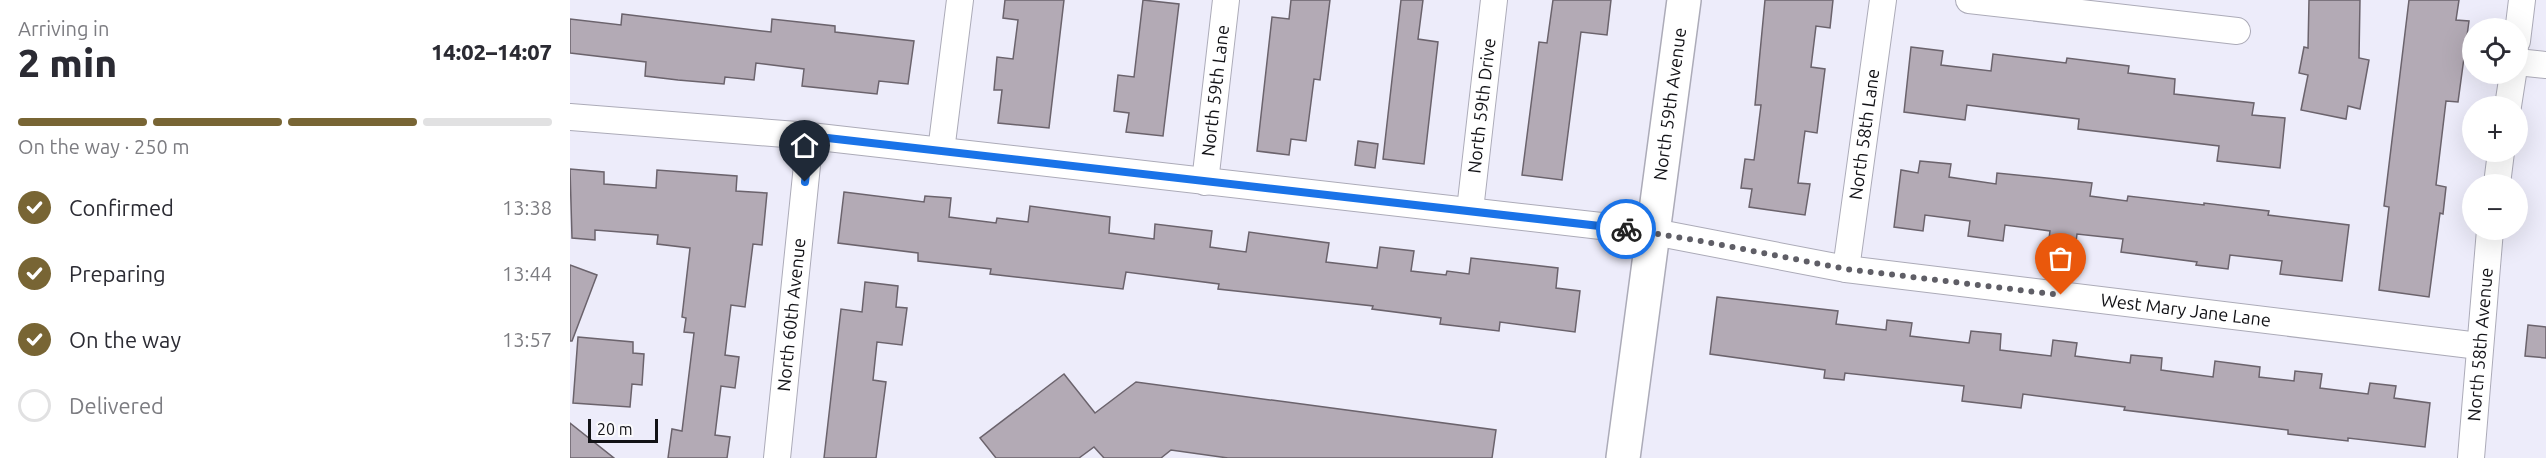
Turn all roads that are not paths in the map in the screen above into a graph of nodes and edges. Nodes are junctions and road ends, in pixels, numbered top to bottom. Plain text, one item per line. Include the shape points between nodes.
1 (960, 0) edge
2 (1226, 0) edge
3 (1494, 0) edge
4 (1684, 0) edge
5 (1883, 0) edge
6 (1969, 0) edge
7 (2522, 0) edge
8 (2520, 18) edge
9 (2237, 31) dead end
10 (2528, 63) edge
11 (2546, 65) edge
12 (570, 117) edge
13 (810, 136) junction
14 (941, 151) junction
15 (1204, 182) junction
16 (1470, 210) junction
17 (1654, 232) junction
18 (2489, 240) edge
19 (1846, 269) junction
20 (2479, 346) junction
21 (777, 458) edge
22 (1623, 458) edge
23 (2470, 458) edge

1 - 14 street
2 - 15 street, North 59th Lane
3 - 16 street, North 59th Drive
4 - 17 main road, North 59th Avenue
5 - 19 street, North 58th Lane
6 - 9 street
7 - 8 street
10 - 11 street
12 - 13 street, West Mary Jane Lane
13 - 14 street, West Mary Jane Lane
13 - 21 street, North 60th Avenue
14 - 15 street, West Mary Jane Lane
15 - 16 street, West Mary Jane Lane
16 - 17 street, West Mary Jane Lane
17 - 19 street, West Mary Jane Lane
17 - 22 main road, North 59th Avenue
18 - 20 street, North 58th Avenue
19 - 20 street, West Mary Jane Lane
20 - 23 street, North 58th Avenue

